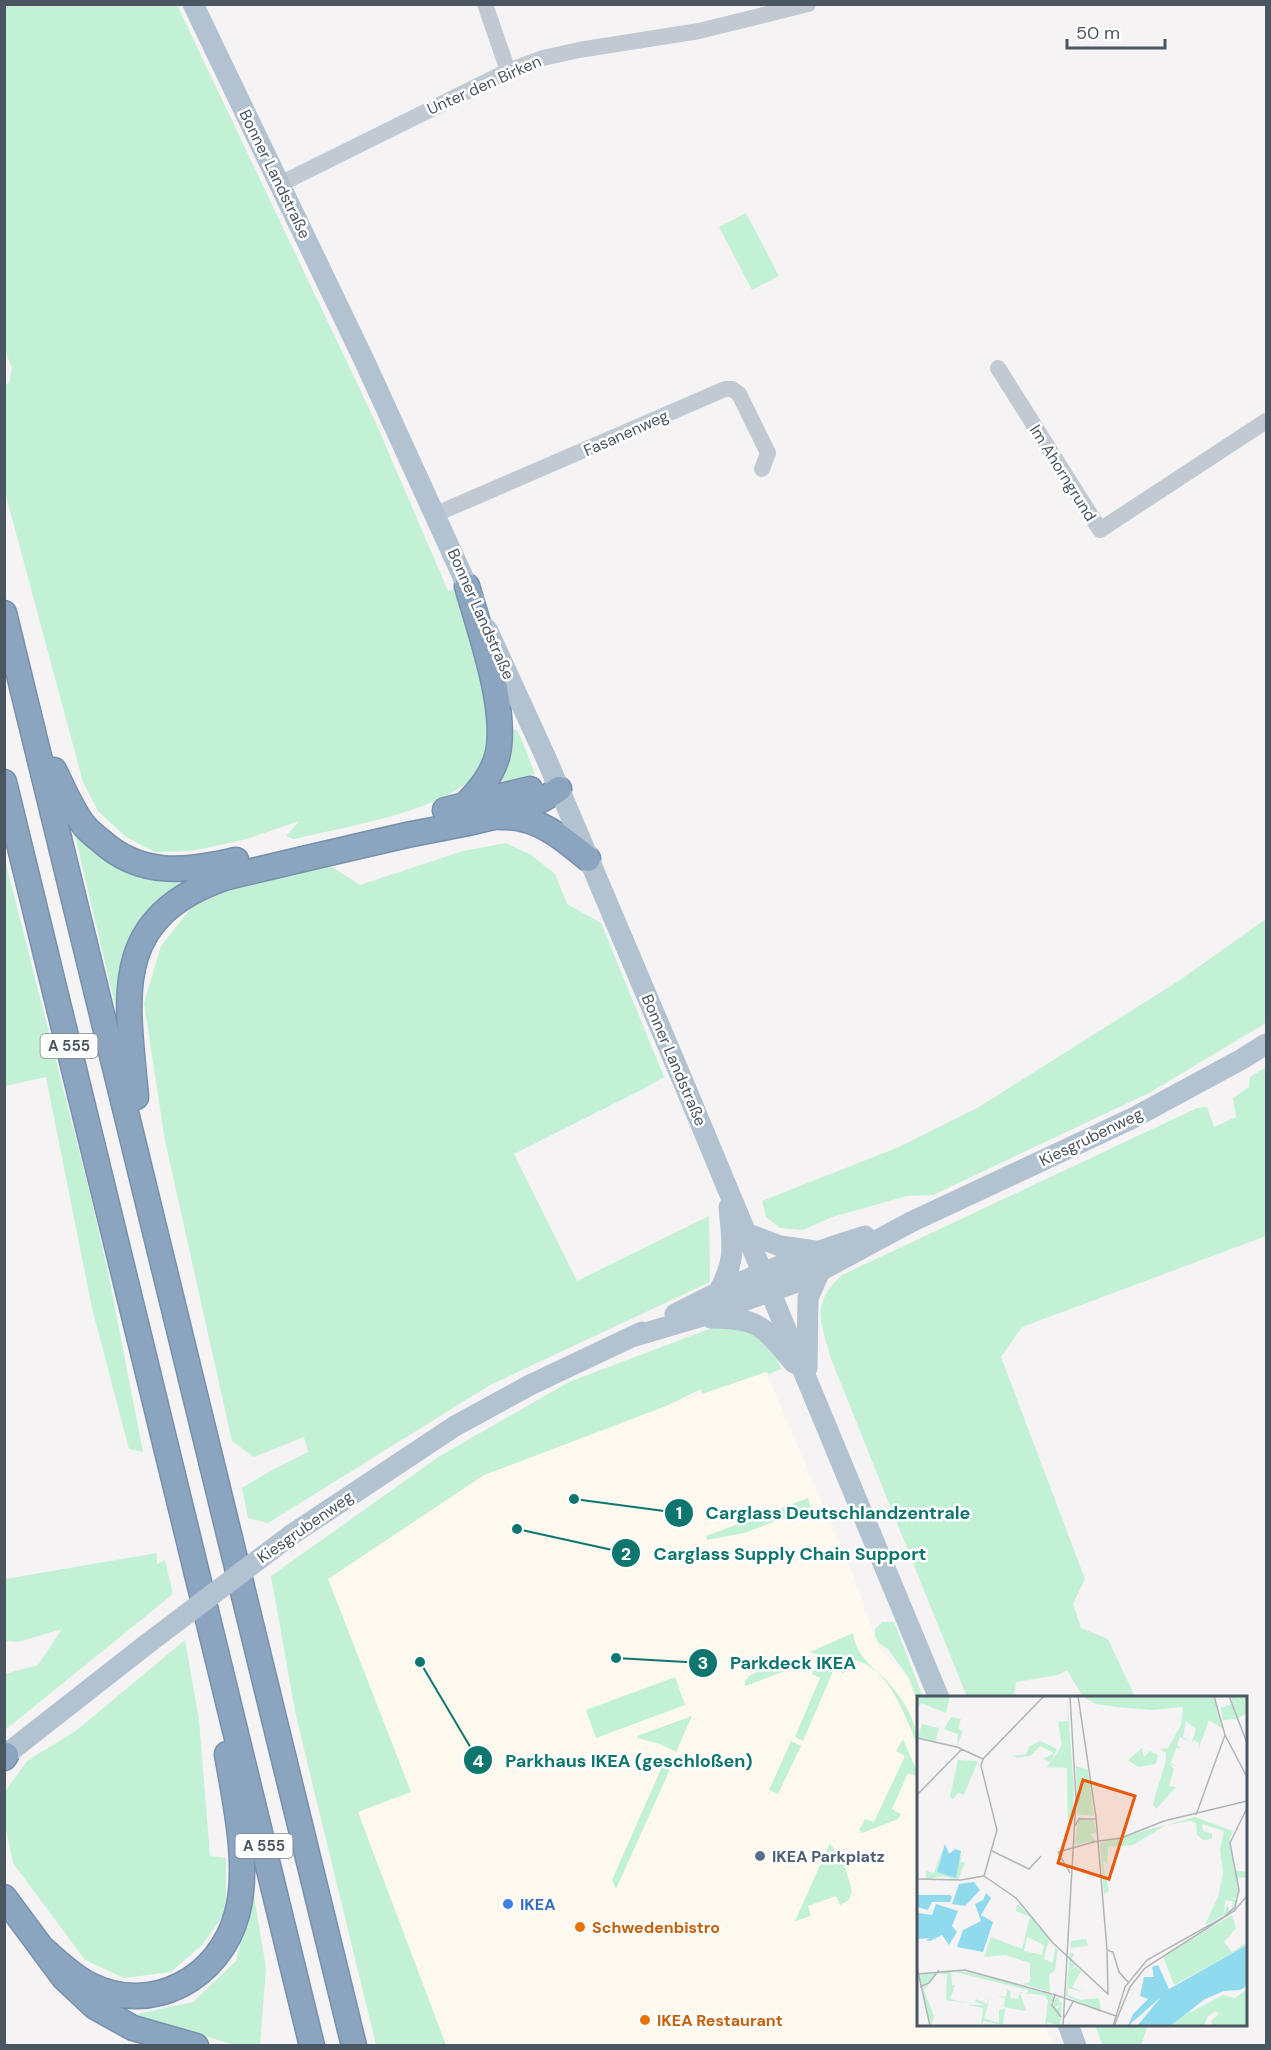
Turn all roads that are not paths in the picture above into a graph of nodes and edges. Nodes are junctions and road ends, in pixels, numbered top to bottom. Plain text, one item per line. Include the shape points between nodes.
1 (194, 4) edge
2 (485, 4) edge
3 (808, 4) edge
4 (508, 71) junction
5 (280, 184) junction
6 (998, 368) dead end
7 (1266, 421) edge
8 (762, 469) dead end
9 (436, 514) junction
10 (467, 586) junction
11 (4, 614) edge
12 (34, 727) junction
13 (4, 782) edge
14 (559, 789) junction
15 (464, 806) junction
16 (487, 818) junction
17 (588, 859) junction
18 (1266, 1044) edge
19 (727, 1190) junction
20 (153, 1218) junction
21 (747, 1233) junction
22 (818, 1261) junction
23 (768, 1282) junction
24 (719, 1291) junction
25 (696, 1318) junction
26 (632, 1337) junction
27 (807, 1379) junction
28 (216, 1647) junction
29 (938, 1696) edge
30 (5, 1757) edge
31 (5, 1897) edge
32 (42, 1948) junction
33 (1068, 2026) edge
34 (196, 2046) edge
35 (312, 2046) edge
36 (354, 2046) edge
37 (1076, 2046) edge

1 - 5 main road, Bonner Landstraße
2 - 4 street
3 - 4 street, Unter den Birken via 699,31 543,58
4 - 5 street, Unter den Birken
5 - 9 main road, Bonner Landstraße
6 - 7 street, Im Ahorngrund via 1100,530
8 - 9 street, Fasanenweg via 768,453 739,394 725,389
9 - 10 main road, Bonner Landstraße
10 - 14 main road, Bonner Landstraße
10 - 15 highway via 494,690 500,740 489,775
11 - 12 highway, A 555
12 - 15 highway via 83,825 109,849 140,865 174,870 214,866
12 - 20 highway, A 555
13 - 28 highway, A 555
14 - 15 highway via 528,789
14 - 16 highway via 533,805
14 - 17 main road, Bonner Landstraße
16 - 17 highway via 515,817 546,827
16 - 20 highway via 224,878 178,899 148,928 133,966 129,1016
17 - 19 main road, Bonner Landstraße
18 - 22 main road, Kiesgrubenweg via 1133,1118 912,1222
19 - 21 main road, Bonner Landstraße
19 - 24 main road via 733,1252 729,1273
20 - 36 highway, A 555
21 - 22 main road
21 - 23 main road, Bonner Landstraße
22 - 23 main road, Kiesgrubenweg
22 - 27 main road via 808,1298
23 - 24 main road, Kiesgrubenweg
23 - 25 main road, Kiesgrubenweg
23 - 27 main road, Bonner Landstraße
24 - 26 main road, Kiesgrubenweg
25 - 26 main road, Kiesgrubenweg
25 - 27 main road via 738,1318 758,1325
26 - 30 main road, Kiesgrubenweg, bridge via 455,1426 291,1535
27 - 29 main road, Bonner Landstraße
28 - 32 highway via 222,1725 241,1852 238,1912 220,1952 210,1965 178,1986 145,1996 109,1992 90,1985
28 - 35 highway, A 555
31 - 32 highway
32 - 34 highway via 64,1978 95,2007 133,2028
33 - 37 main road

